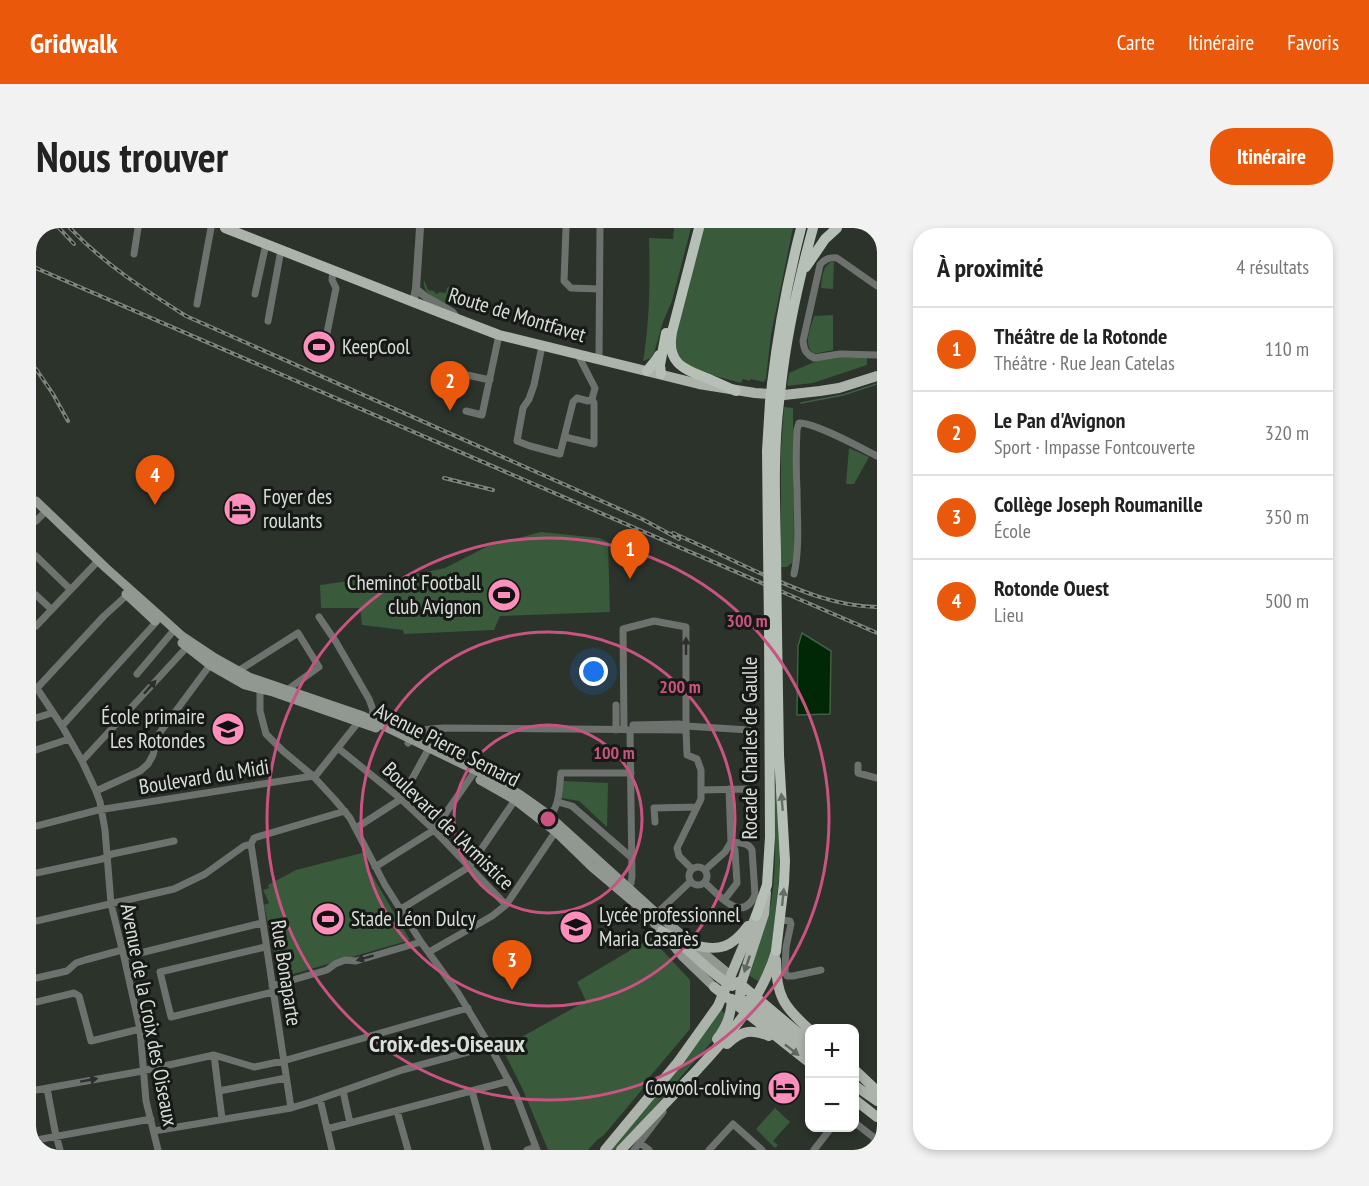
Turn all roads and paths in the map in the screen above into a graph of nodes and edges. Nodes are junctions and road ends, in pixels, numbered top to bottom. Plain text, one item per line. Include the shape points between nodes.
1 (138, 228) edge
2 (211, 228) edge
3 (225, 228) edge
4 (420, 228) edge
5 (566, 228) edge
6 (600, 228) edge
7 (697, 228) edge
8 (796, 228) edge
9 (801, 228) edge
10 (813, 228) edge
11 (837, 228) edge
12 (266, 244) junction
13 (281, 250) junction
14 (134, 254) dead end
15 (793, 259) junction
16 (333, 270) junction
17 (801, 275) junction
18 (877, 286) edge
19 (416, 289) junction
20 (599, 289) junction
21 (255, 294) dead end
22 (413, 302) junction
23 (197, 304) dead end
24 (457, 319) junction
25 (268, 321) dead end
26 (499, 334) junction
27 (325, 343) dead end
28 (663, 343) junction
29 (542, 346) junction
30 (671, 354) junction
31 (578, 355) junction
32 (877, 355) edge
33 (599, 360) junction
34 (877, 369) edge
35 (647, 371) junction
36 (661, 374) junction
37 (467, 375) dead end
38 (877, 376) edge
39 (490, 380) junction
40 (776, 385) junction
41 (736, 391) junction
42 (809, 392) junction
43 (592, 399) junction
44 (466, 411) dead end
45 (565, 437) junction
46 (877, 456) edge
47 (36, 501) edge
48 (40, 514) edge
49 (36, 556) edge
50 (96, 563) junction
51 (794, 574) dead end
52 (70, 589) junction
53 (36, 595) edge
54 (127, 595) junction
55 (51, 609) junction
56 (319, 617) dead end
57 (159, 619) junction
58 (36, 626) edge
59 (773, 629) junction
60 (173, 632) junction
61 (187, 647) junction
62 (210, 665) junction
63 (238, 671) junction
64 (136, 674) dead end
65 (260, 685) junction
66 (37, 688) edge
67 (287, 690) junction
68 (616, 705) dead end
69 (52, 713) junction
70 (36, 718) edge
71 (366, 720) junction
72 (63, 726) junction
73 (686, 728) junction
74 (623, 729) junction
75 (748, 730) dead end
76 (69, 739) junction
77 (410, 741) junction
78 (339, 748) junction
79 (36, 750) edge
80 (428, 750) junction
81 (82, 761) junction
82 (858, 765) dead end
83 (474, 773) junction
84 (631, 773) junction
85 (313, 776) junction
86 (877, 778) edge
87 (729, 789) junction
88 (749, 789) dead end
89 (96, 790) junction
90 (701, 790) junction
91 (402, 799) junction
92 (515, 800) junction
93 (558, 802) junction
94 (697, 807) junction
95 (101, 810) junction
96 (345, 810) junction
97 (550, 816) junction
98 (655, 822) dead end
99 (36, 826) edge
100 (356, 828) junction
101 (558, 829) junction
102 (434, 830) junction
103 (174, 841) dead end
104 (731, 842) junction
105 (250, 844) junction
106 (107, 857) junction
107 (632, 858) junction
108 (375, 867) junction
109 (469, 867) junction
110 (692, 869) junction
111 (705, 870) junction
112 (36, 873) edge
113 (690, 882) junction
114 (705, 883) junction
115 (767, 885) junction
116 (627, 892) junction
117 (724, 900) junction
118 (111, 904) junction
119 (506, 905) junction
120 (401, 909) junction
121 (654, 916) junction
122 (756, 916) junction
123 (780, 920) junction
124 (36, 921) edge
125 (262, 922) junction
126 (662, 931) junction
127 (422, 942) junction
128 (693, 945) junction
129 (265, 947) junction
130 (776, 951) junction
131 (429, 952) junction
132 (123, 954) junction
133 (821, 969) dead end
134 (36, 978) edge
135 (714, 987) junction
136 (273, 989) junction
137 (740, 993) junction
138 (36, 1002) edge
139 (718, 1006) junction
140 (468, 1008) junction
141 (805, 1025) edge
142 (140, 1029) junction
143 (776, 1037) junction
144 (805, 1038) edge
145 (490, 1046) junction
146 (805, 1046) edge
147 (214, 1055) junction
148 (805, 1060) edge
149 (284, 1061) junction
150 (697, 1069) junction
151 (142, 1070) junction
152 (859, 1073) edge
153 (286, 1078) junction
154 (509, 1081) junction
155 (859, 1083) edge
156 (684, 1084) junction
157 (47, 1088) junction
158 (859, 1088) edge
159 (36, 1090) edge
160 (219, 1091) junction
161 (343, 1091) junction
162 (472, 1091) junction
163 (877, 1091) edge
164 (320, 1099) junction
165 (877, 1099) edge
166 (859, 1105) edge
167 (291, 1108) junction
168 (398, 1111) junction
169 (877, 1117) edge
170 (150, 1119) junction
171 (222, 1119) junction
172 (350, 1123) junction
173 (859, 1125) edge
174 (327, 1129) junction
175 (622, 1130) junction
176 (154, 1131) junction
177 (828, 1132) edge
178 (57, 1136) junction
179 (36, 1140) edge
180 (877, 1140) edge
181 (640, 1143) junction
182 (537, 1149) edge
183 (60, 1150) edge
184 (158, 1150) edge
185 (332, 1150) edge
186 (408, 1150) edge
187 (488, 1150) edge
188 (527, 1150) edge
189 (600, 1150) edge
190 (605, 1150) edge
191 (621, 1150) edge
192 (634, 1150) edge
193 (649, 1150) edge
194 (709, 1150) edge
195 (762, 1150) edge
196 (814, 1150) edge

1 - 14 street
2 - 23 street
3 - 12 main road, Route de Montfavet
4 - 19 street
5 - 20 street via 564,281 571,288
6 - 20 street
7 - 28 highway
7 - 30 highway via 672,332
8 - 15 highway
9 - 15 highway, Rocade Charles de Gaulle
10 - 17 highway, Rocade Charles de Gaulle
11 - 17 highway
12 - 13 main road, Route de Montfavet
12 - 21 street
13 - 16 main road, Route de Montfavet
13 - 25 street
15 - 40 highway, Rocade Charles de Gaulle
16 - 22 main road, Route de Montfavet
16 - 27 street via 336,288
17 - 40 highway, Rocade Charles de Gaulle
18 - 32 street via 837,258 823,261 803,341 806,353 814,358
19 - 22 street
19 - 24 street
20 - 33 street
22 - 24 main road, Route de Montfavet
24 - 26 main road, Route de Montfavet
26 - 29 main road, Route de Montfavet
26 - 39 street
28 - 35 highway
28 - 36 highway
29 - 31 main road, Route de Montfavet
29 - 45 street via 517,441 560,454
30 - 36 highway via 670,364
30 - 41 highway via 684,368
31 - 33 main road, Route de Montfavet
31 - 43 street via 595,387
33 - 35 main road, Route de Montfavet
34 - 42 main road, Route de Montfavet
35 - 36 main road, Route de Montfavet
36 - 41 main road, Route de Montfavet
37 - 39 street
38 - 42 main road, Route de Montfavet
39 - 44 street via 482,415
40 - 59 highway, Rocade Charles de Gaulle, bridge via 767,451
41 - 42 main road, Route de Montfavet via 775,395
43 - 45 street via 577,398 573,402
43 - 45 street via 594,444
46 - 51 street via 799,423
47 - 48 main road, Avenue Pierre Semard
48 - 50 main road, Avenue Pierre Semard
49 - 52 street
50 - 52 street
50 - 54 main road, Avenue Pierre Semard
50 - 57 main road, Avenue Pierre Semard
52 - 55 street
53 - 55 street
54 - 57 main road, Avenue Pierre Semard
54 - 66 street
55 - 58 street
56 - 71 street via 369,699 373,710
57 - 60 main road, Avenue Pierre Semard
57 - 72 street
59 - 115 highway, Rocade Charles de Gaulle
123 -> 59 highway, Rocade Charles de Gaulle via 785,861
60 - 61 main road, Avenue Pierre Semard
60 - 63 main road, Avenue Pierre Semard
60 - 64 street
61 - 62 main road, Avenue Pierre Semard
81 -> 61 street
62 - 65 main road, Avenue Pierre Semard via 245,685
62 - 89 street via 158,735 147,764 140,771
63 - 65 main road, Avenue Pierre Semard
63 - 67 street via 298,633 319,667
65 - 67 main road, Avenue Pierre Semard
65 - 71 main road, Avenue Pierre Semard
65 - 85 street via 261,721 266,734
66 - 69 street, Avenue de la Croix des Oiseaux
67 - 71 main road, Avenue Pierre Semard
68 - 74 street
69 - 70 street
69 - 72 street, Avenue de la Croix des Oiseaux
71 - 77 main road, Avenue Pierre Semard
71 - 78 street
72 - 76 street, Avenue de la Croix des Oiseaux
73 - 74 street
73 -> 74 street via 686,627 654,621 623,629
73 - 75 street
73 - 90 street via 687,755 700,764
74 - 77 street via 444,728 421,730
74 - 84 street
76 - 79 street
76 - 81 street, Avenue de la Croix des Oiseaux
77 - 80 main road, Avenue Pierre Semard
78 - 85 street
78 - 91 street, Boulevard de l'Armistice
80 - 83 main road, Avenue Pierre Semard
80 - 91 street
81 - 89 street, Avenue de la Croix des Oiseaux
82 - 86 street via 858,773
83 - 92 main road, Avenue Pierre Semard
83 - 97 main road, Avenue Pierre Semard via 519,794
83 - 102 street
84 - 93 street via 561,773
84 - 107 street
85 - 95 street, Boulevard du Midi
85 - 96 street
87 - 88 street
87 - 90 street
87 - 104 street
89 - 95 street, Avenue de la Croix des Oiseaux
90 - 94 street
91 - 100 street
91 - 102 street, Boulevard de l'Armistice
92 - 101 main road, Avenue Pierre Semard
92 - 109 street
93 - 97 street
93 - 107 street via 572,806
94 - 98 street via 654,808
94 - 110 street via 677,848
95 - 99 street, Boulevard du Midi
95 - 106 street, Avenue de la Croix des Oiseaux
96 - 100 street
96 - 105 street via 254,838
97 - 101 main road, Avenue Pierre Semard
100 - 108 street
101 - 116 main road, Avenue Pierre Semard via 592,867
101 - 119 street
102 - 108 street
102 - 109 street, Boulevard de l'Armistice
103 - 106 street
104 - 111 street
104 - 117 street via 737,883
104 - 117 street via 746,843 752,850 754,895 752,902 740,908
105 - 118 street via 174,889
105 - 125 street, Rue Bonaparte
106 - 112 street
106 - 118 street, Avenue de la Croix des Oiseaux
107 - 116 street via 632,880
108 - 120 street
109 - 119 street, Boulevard de l'Armistice
109 - 120 street
110 - 111 street
110 - 113 street
111 - 114 street
113 - 114 street via 698,886
113 - 121 street
114 - 117 street
115 - 122 highway, Rocade Charles de Gaulle
115 -> 137 main road via 764,914
116 - 121 main road, Avenue Pierre Semard
118 - 124 street
118 - 132 street, Avenue de la Croix des Oiseaux
119 - 131 street
120 - 127 street
121 - 126 main road, Avenue Pierre Semard
121 - 128 main road, Avenue Pierre Semard
122 - 128 main road via 726,946 710,949
122 - 137 main road, Rocade Charles de Gaulle
123 - 130 highway, Rocade Charles de Gaulle
123 - 133 street via 791,924 786,947 787,976
125 - 129 street, Rue Bonaparte
125 - 132 street
126 - 135 main road, Avenue Pierre Semard
126 - 137 main road
127 - 131 street
127 -> 136 street via 356,961 345,960
128 - 137 main road, Avenue Pierre Semard
129 - 136 street, Rue Bonaparte
129 - 136 street via 160,972 171,1017
130 - 137 main road, Rocade Charles de Gaulle via 772,967
130 - 141 main road via 780,993 789,1010
131 - 140 street
132 - 134 street via 85,960 67,970
132 - 142 street, Avenue de la Croix des Oiseaux
135 - 137 main road, Avenue Pierre Semard
135 - 139 main road
136 - 149 street, Rue Bonaparte
137 - 139 main road, Rocade Charles de Gaulle
137 - 143 main road, Avenue Pierre Semard
137 - 144 main road, Avenue Pierre Semard
137 - 146 main road
137 - 150 main road via 726,1027
137 - 150 main road, Rocade Charles de Gaulle via 739,1024
138 - 142 street via 74,993 79,996 91,1041
139 - 175 main road, Rocade Charles de Gaulle
140 - 145 street
140 - 149 street
142 - 151 street, Avenue de la Croix des Oiseaux
143 -> 148 main road, Avenue Pierre Semard
143 - 150 main road via 744,1032
145 - 154 street
145 - 161 street
147 - 149 street via 254,1066
147 - 151 street
147 - 160 street
149 - 153 street, Rue Bonaparte
150 - 156 main road, Rocade Charles de Gaulle
157 -> 151 street
151 - 170 street, Avenue de la Croix des Oiseaux
152 - 163 main road
153 - 160 street
153 - 167 street, Rue Bonaparte
154 - 162 street
154 - 182 street
155 - 165 main road
156 - 181 street
156 - 191 main road, Rocade Charles de Gaulle
157 - 159 street
157 - 178 street
158 - 165 main road
160 - 171 street
161 - 164 street
161 - 172 street
162 - 168 street
162 - 187 street
164 - 167 street
164 - 174 street
166 - 169 main road
167 - 171 street
168 - 172 street
168 - 186 street
170 - 176 street, Avenue de la Croix des Oiseaux
170 - 178 street
171 - 176 street
172 - 174 street
173 - 180 street
174 - 185 street
175 - 189 street
175 - 190 main road, Rocade Charles de Gaulle
176 - 184 street, Avenue de la Croix des Oiseaux
177 - 196 street
178 - 179 street
178 - 183 street
181 - 192 street
181 - 193 street
182 - 188 street
194 - 195 street via 733,1124

